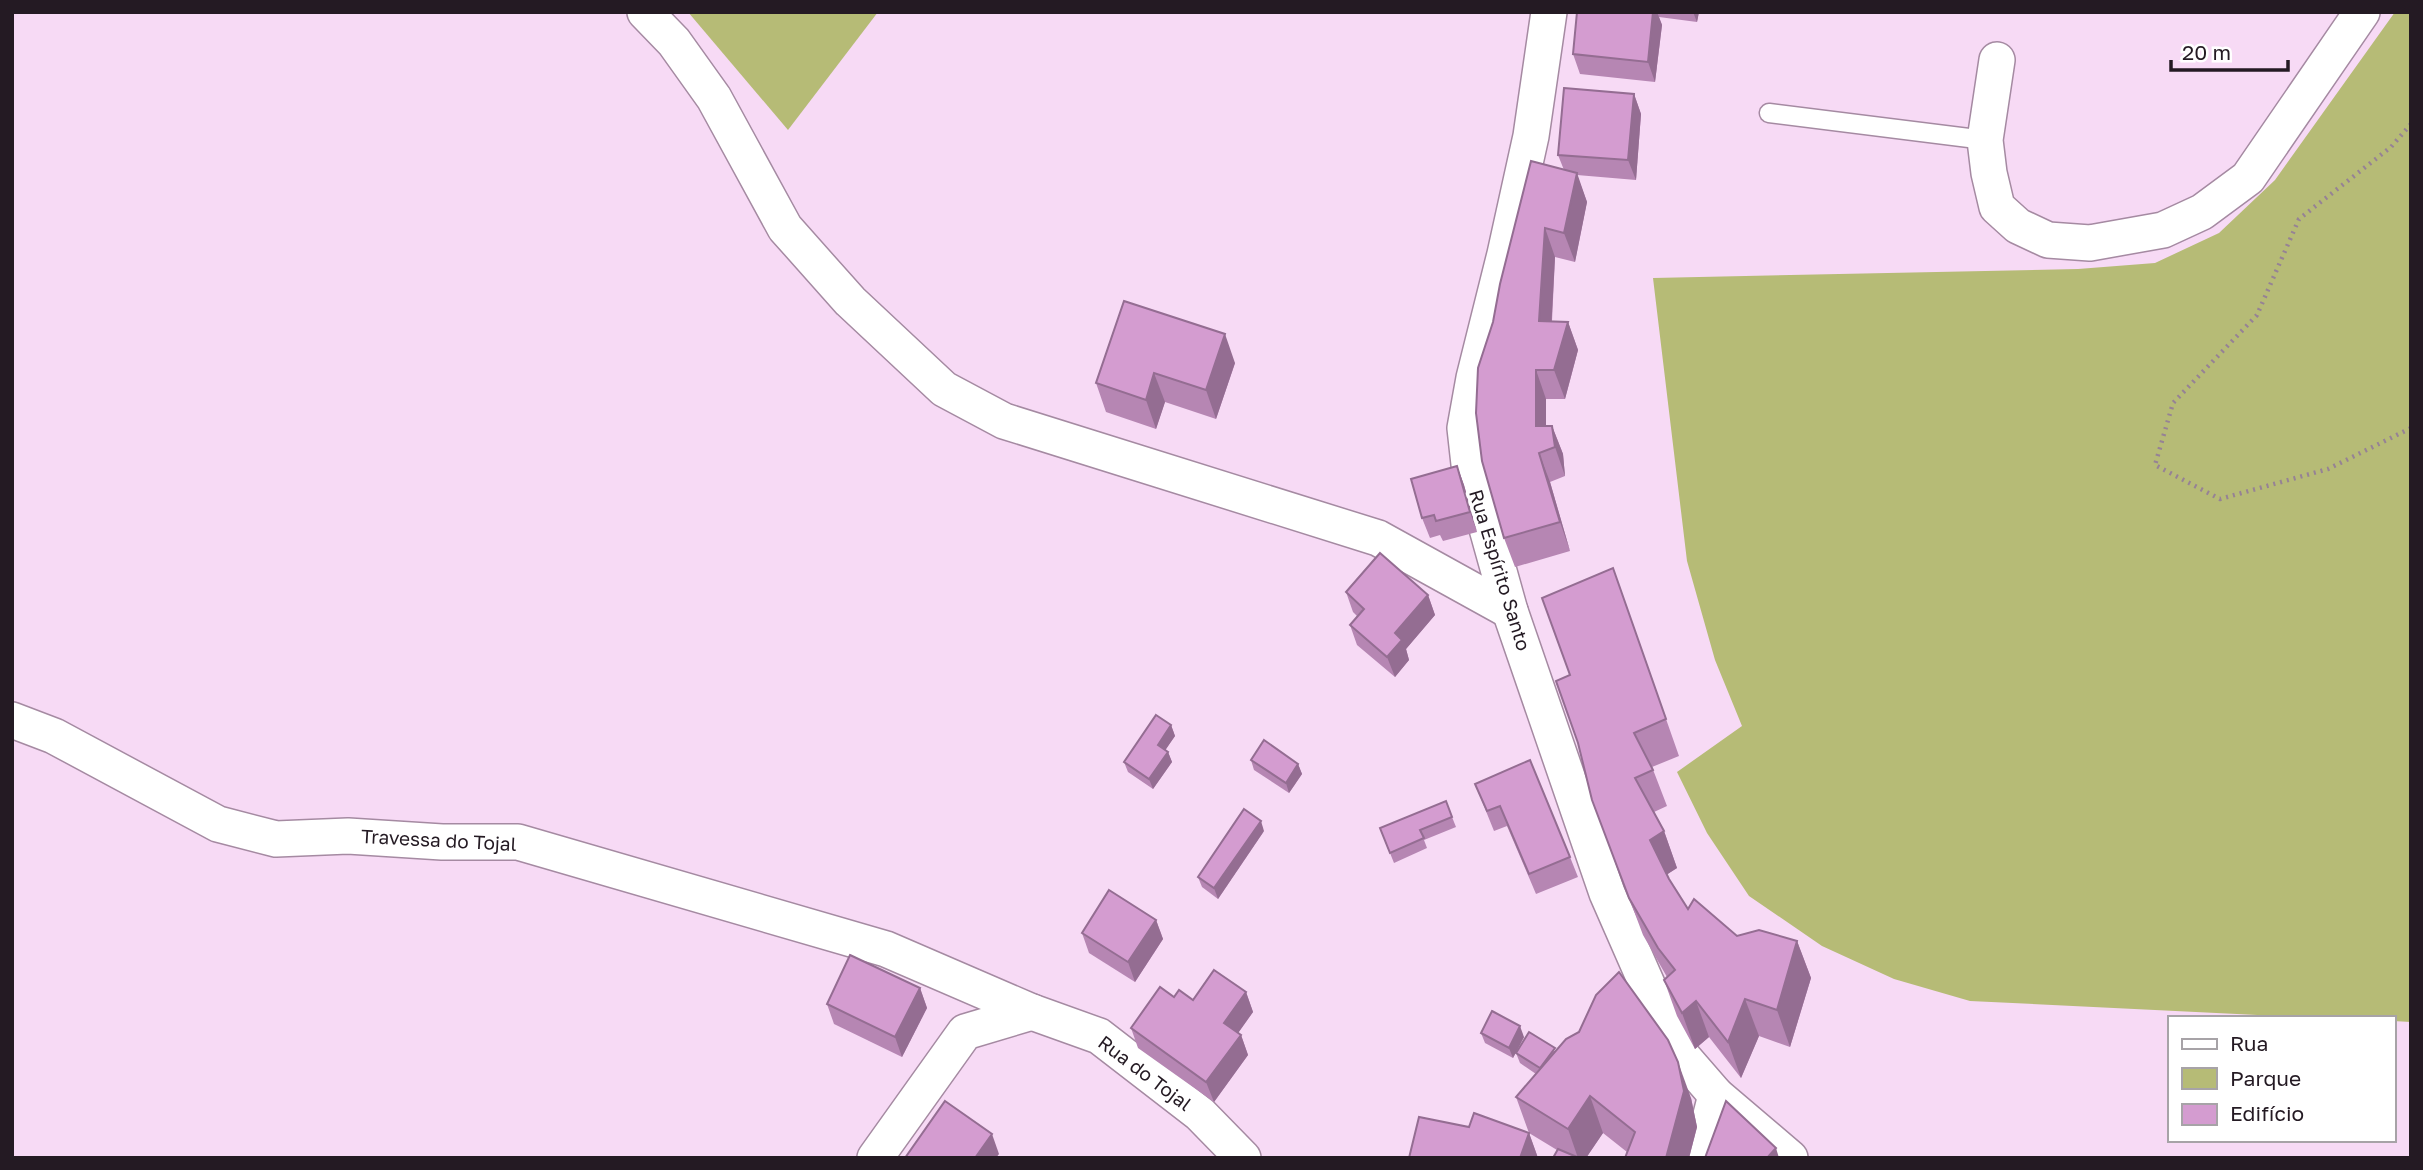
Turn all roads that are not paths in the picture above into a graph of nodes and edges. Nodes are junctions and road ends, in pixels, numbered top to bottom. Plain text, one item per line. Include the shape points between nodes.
1 (645, 12) edge
2 (1549, 12) edge
3 (2362, 12) edge
4 (1997, 60) dead end
5 (1769, 113) dead end
6 (1985, 140) junction
7 (1510, 611) junction
8 (12, 720) edge
9 (1032, 1012) junction
10 (1716, 1095) junction
11 (875, 1158) edge
12 (1243, 1158) edge
13 (1700, 1158) edge
14 (1790, 1158) edge

1 - 7 street via 674,42 714,98 785,228 850,301 944,389 1004,421 1378,538
2 - 7 street, Rua Espírito Santo via 1531,136 1465,428 1469,464
3 - 6 street via 2248,178 2202,212 2163,230 2090,243 2048,240 2018,226 1997,207
4 - 6 street
5 - 6 lane
7 - 10 street, Rua Espírito Santo via 1606,893 1682,1057
8 - 9 street, Travessa do Tojal via 54,736 218,824 276,839 348,836 518,842 886,949
9 - 11 street via 965,1032
9 - 12 street, Rua do Tojal via 1099,1036 1200,1114
10 - 13 street
10 - 14 street, Rua Espírito Santo

